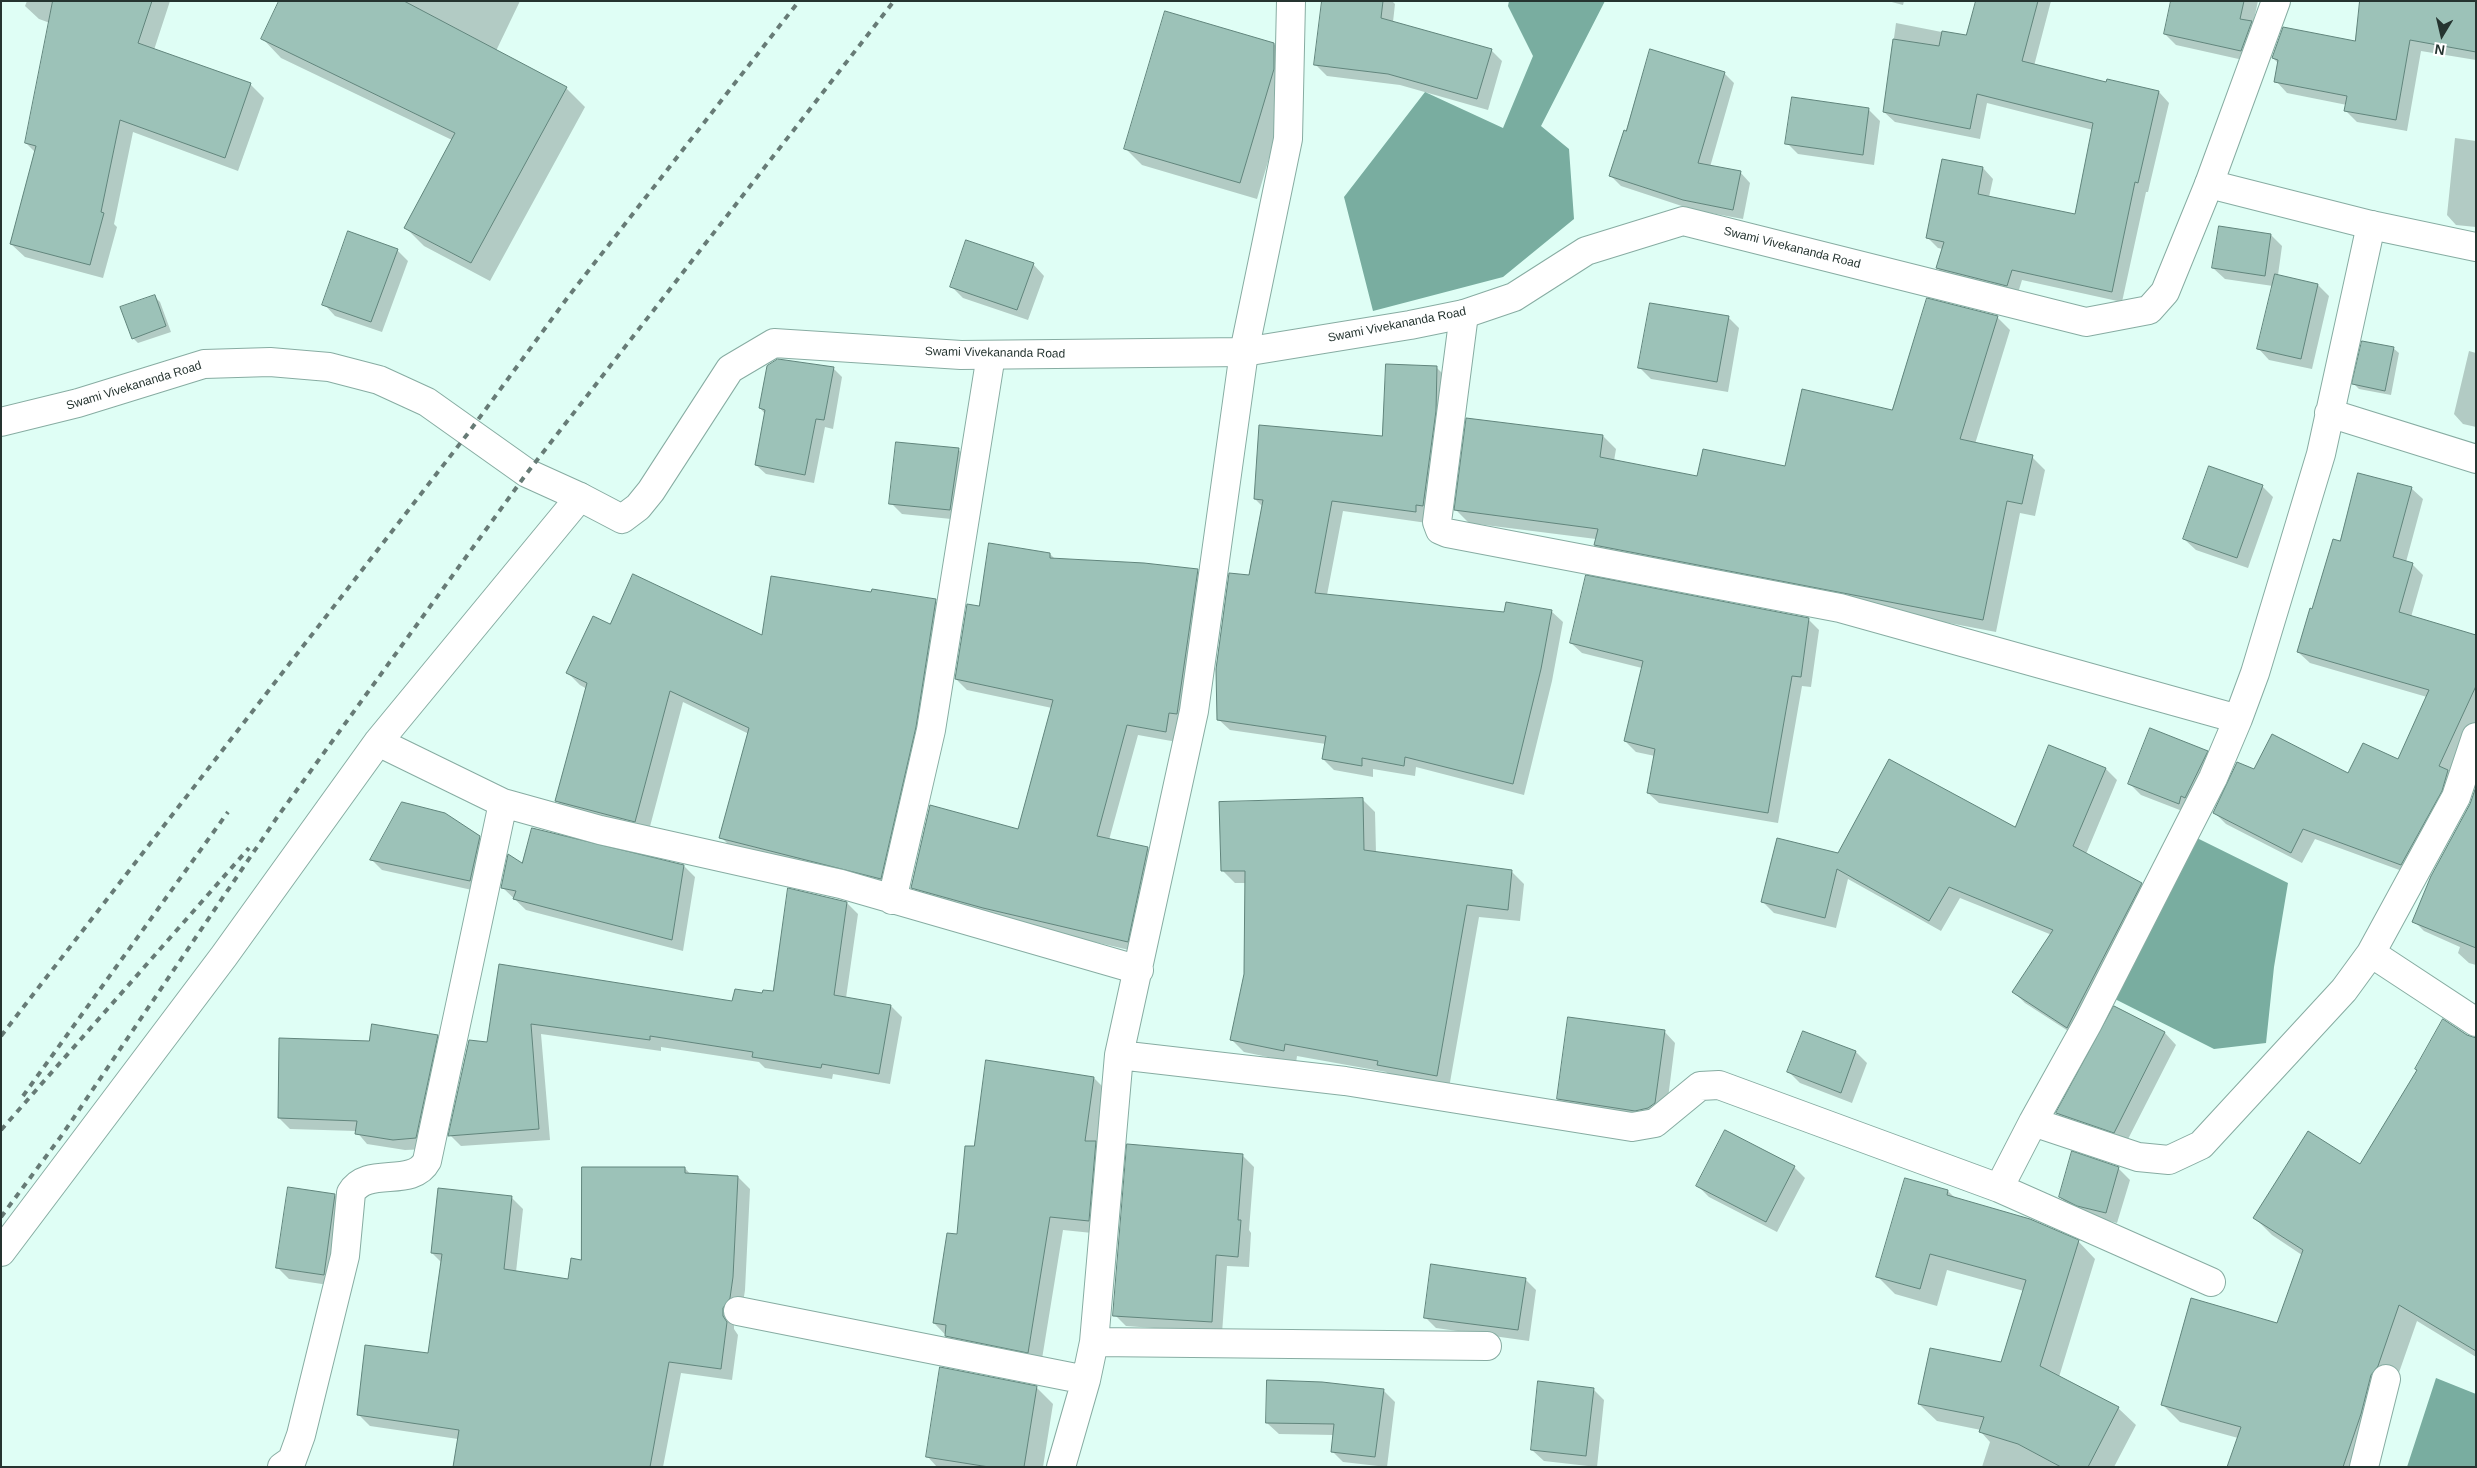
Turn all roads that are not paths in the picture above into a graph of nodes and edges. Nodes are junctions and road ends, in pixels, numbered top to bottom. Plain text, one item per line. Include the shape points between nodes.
1 (1291, 1) edge
2 (2276, 1) edge
3 (2209, 184) junction
4 (2371, 225) junction
5 (2476, 247) edge
6 (1464, 314) junction
7 (1244, 352) junction
8 (991, 355) junction
9 (2329, 413) junction
10 (1, 422) edge
11 (2476, 459) edge
12 (580, 496) junction
13 (2238, 719) junction
14 (2476, 737) edge
15 (378, 742) junction
16 (503, 803) junction
17 (892, 900) junction
18 (2371, 953) junction
19 (1139, 970) junction
20 (2476, 1022) edge
21 (1119, 1055) junction
22 (2033, 1122) junction
23 (1999, 1188) junction
24 (1, 1252) edge
25 (2211, 1282) dead end
26 (738, 1311) dead end
27 (1094, 1342) junction
28 (1487, 1346) dead end
29 (2386, 1379) dead end
30 (1086, 1380) junction
31 (282, 1467) edge
32 (1061, 1467) edge
33 (2364, 1467) edge

1 - 7 street via 1288,139
2 - 3 street
3 - 4 street
3 - 6 street, Swami Vivekananda Road via 2165,292 2149,310 2086,322 1683,221 1586,251 1514,297
4 - 5 street
4 - 9 street
6 - 7 street, Swami Vivekananda Road
6 - 13 street via 1437,522 1440,530 1840,608
7 - 8 street, Swami Vivekananda Road
7 - 19 street via 1194,711
8 - 12 street, Swami Vivekananda Road via 774,343 730,368 650,491 633,511 622,519
8 - 17 street via 931,730
9 - 11 street
9 - 13 street via 2321,454
10 - 12 street, Swami Vivekananda Road via 78,403 204,364 270,362 329,367 379,380 427,402 527,473
12 - 15 street
13 - 22 street via 2204,795 2088,1023
14 - 18 street via 2456,797
15 - 16 street
15 - 24 street via 224,956
16 - 17 street via 600,830 841,884
16 - 31 street via 427,1161 423,1169 415,1173 355,1184 351,1193 345,1256 304,1426 292,1460
17 - 19 street
18 - 20 street
18 - 22 street via 2344,990 2201,1144 2169,1160 2138,1157
19 - 21 street
21 - 23 street via 1346,1081 1632,1127 1655,1123 1700,1086 1719,1085
21 - 27 street
22 - 23 street
23 - 25 street
26 - 30 street
27 - 28 street
27 - 30 street
29 - 33 street
30 - 32 street

